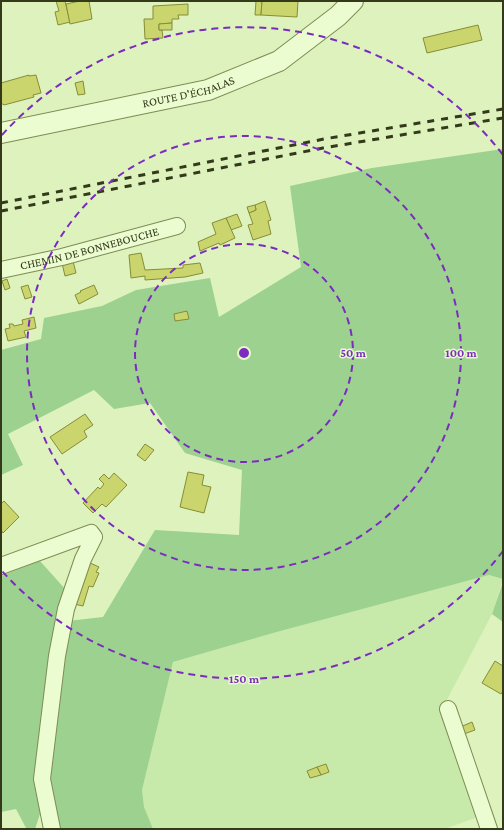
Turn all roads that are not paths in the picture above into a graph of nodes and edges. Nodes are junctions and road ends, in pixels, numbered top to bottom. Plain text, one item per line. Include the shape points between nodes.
1 (353, 1) edge
2 (1, 133) edge
3 (177, 226) dead end
4 (1, 270) edge
5 (1, 566) edge
6 (448, 709) dead end
7 (52, 829) edge
8 (489, 829) edge

1 - 2 street, ROUTE D'ÉCHALAS via 338,16 279,61 208,90
3 - 4 street, CHEMIN DE BONNEBOUCHE via 62,257
5 - 7 street via 91,533 94,537 83,558 66,609 57,656 42,779
6 - 8 street

